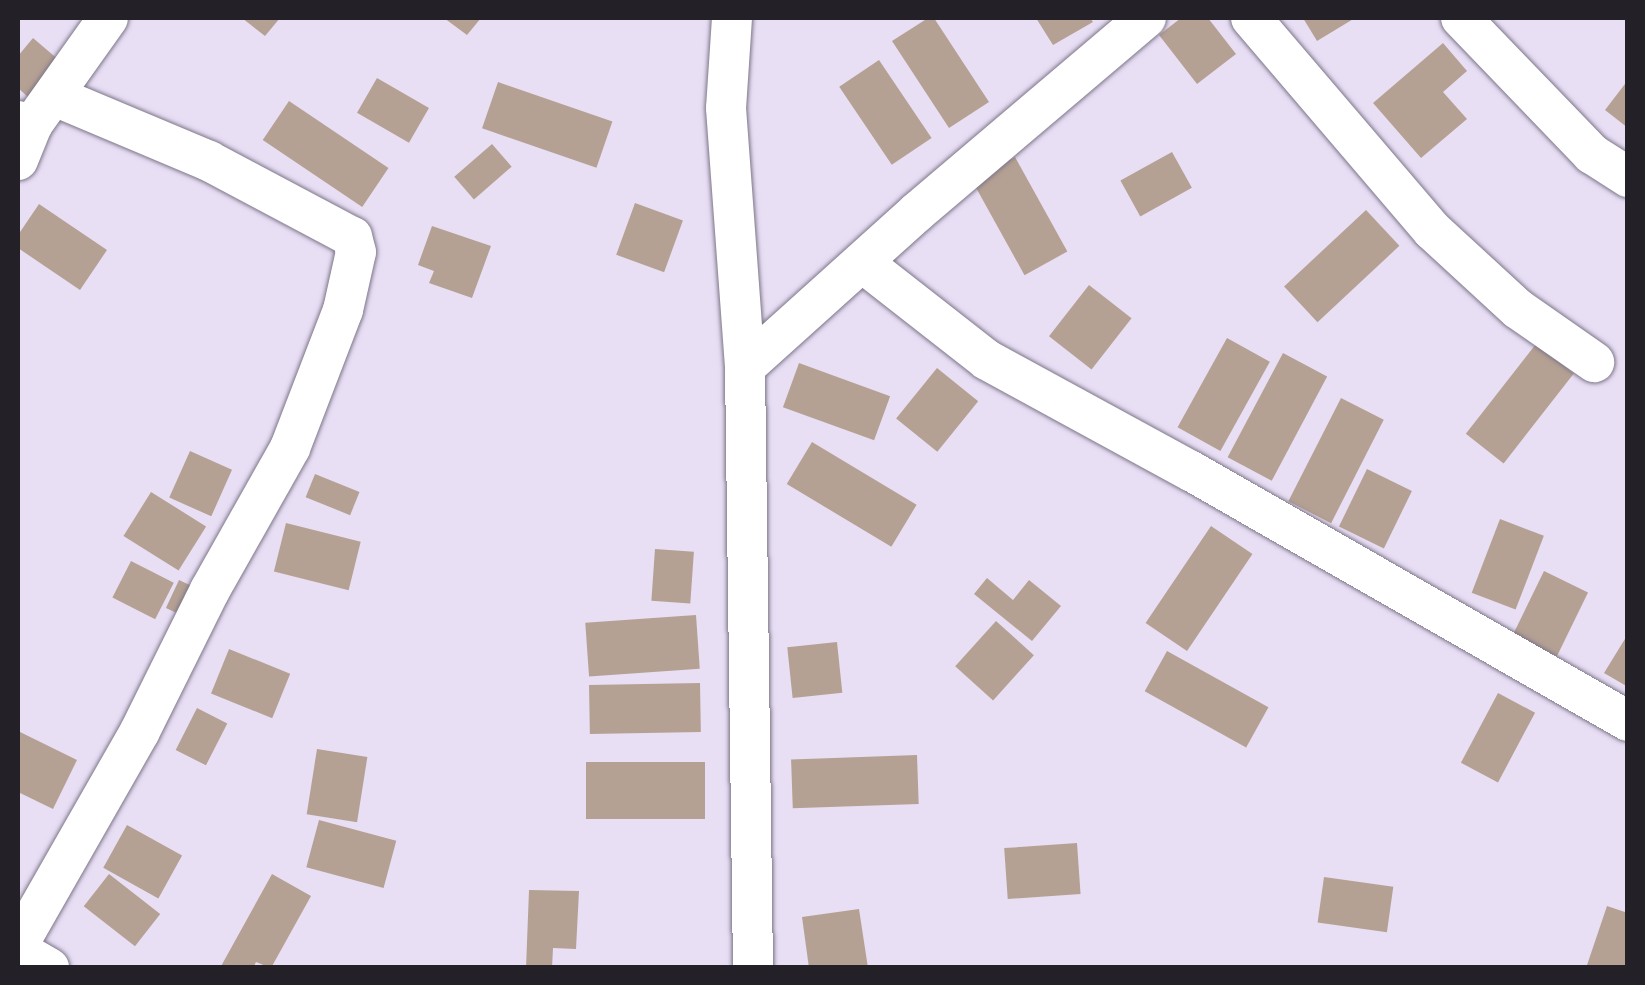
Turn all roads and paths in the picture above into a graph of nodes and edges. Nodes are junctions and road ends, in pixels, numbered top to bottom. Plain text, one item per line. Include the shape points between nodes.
1 (108, 18) edge
2 (732, 18) edge
3 (1146, 18) edge
4 (1251, 18) edge
5 (1461, 18) edge
6 (30, 126) edge
7 (1628, 177) edge
8 (863, 264) junction
9 (1594, 362) dead end
10 (745, 367) junction
11 (1628, 721) edge
12 (18, 948) edge
13 (49, 968) edge
14 (752, 968) edge

1 - 6 street
2 - 10 street via 726,108
3 - 8 street
4 - 9 street via 1432,230 1518,309
5 - 7 street via 1592,154
6 - 12 street via 210,161 352,237 356,252 342,310 290,448
8 - 10 street
8 - 11 street via 987,360
10 - 14 street
12 - 13 street

